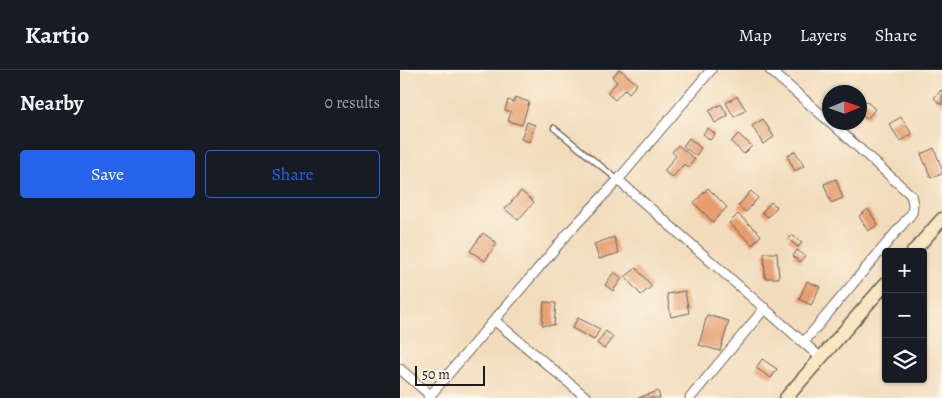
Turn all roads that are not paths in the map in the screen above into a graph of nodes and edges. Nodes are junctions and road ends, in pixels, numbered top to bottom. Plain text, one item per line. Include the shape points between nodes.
1 (711, 70) edge
2 (770, 70) edge
3 (822, 115) edge
4 (554, 128) dead end
5 (839, 130) edge
6 (618, 180) junction
7 (942, 219) edge
8 (917, 248) edge
9 (882, 288) edge
10 (765, 308) junction
11 (494, 320) junction
12 (804, 342) junction
13 (821, 358) junction
14 (400, 369) edge
15 (429, 396) edge
16 (587, 398) edge
17 (690, 398) edge
18 (786, 398) edge

1 - 6 street
2 - 3 street
4 - 6 lane
5 - 12 street via 911,195 912,213
6 - 10 street
6 - 11 street
7 - 8 street
9 - 13 street
10 - 12 street
10 - 17 street
11 - 15 street
11 - 16 street
12 - 13 street
13 - 18 street
14 - 15 street

